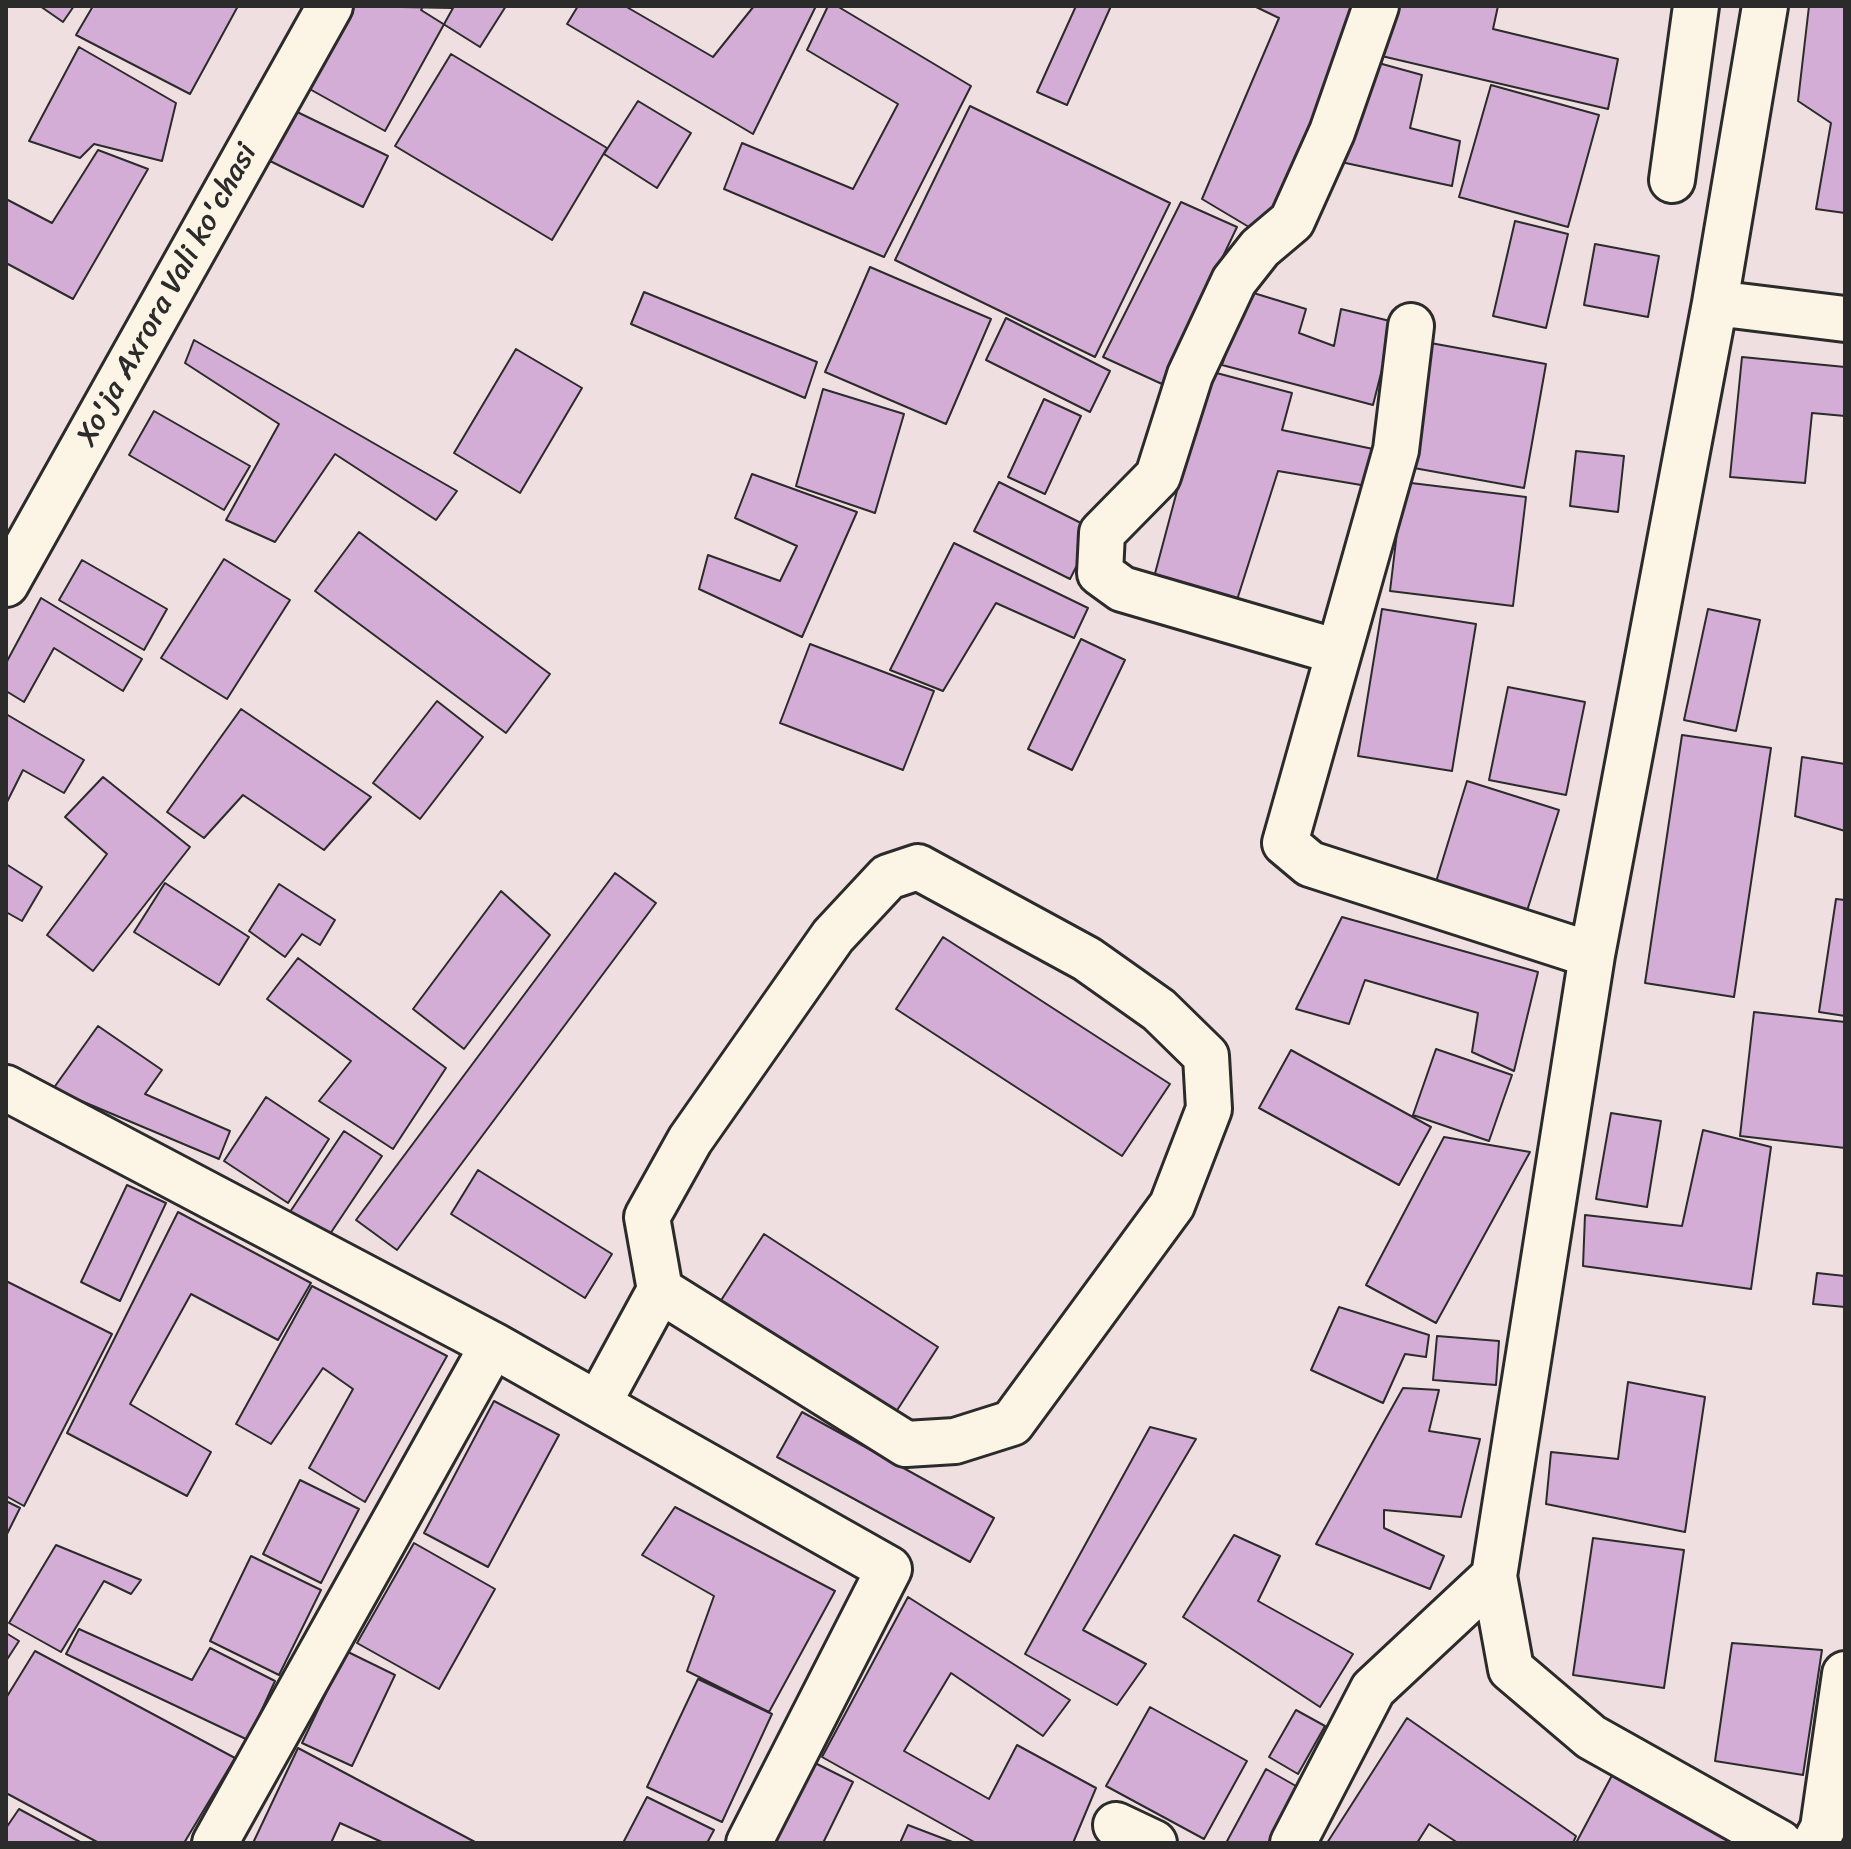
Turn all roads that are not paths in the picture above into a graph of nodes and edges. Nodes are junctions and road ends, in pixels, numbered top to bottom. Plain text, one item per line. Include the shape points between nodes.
1 (330, 6) edge
2 (1376, 6) edge
3 (1696, 6) edge
4 (1765, 6) edge
5 (1672, 180) dead end
6 (1715, 303) junction
7 (1845, 319) edge
8 (1411, 326) dead end
9 (6, 584) edge
10 (1338, 652) junction
11 (1592, 955) junction
12 (6, 1088) edge
13 (660, 1290) junction
14 (493, 1345) junction
15 (598, 1404) junction
16 (1494, 1576) junction
17 (1845, 1674) edge
18 (215, 1843) edge
19 (749, 1843) edge
20 (1293, 1843) edge
21 (1780, 1843) edge
22 (1815, 1843) edge

1 - 9 street, Xo'ja Axrora Vali ko'chasi
2 - 10 street via 1332,132 1292,221 1260,248 1234,281 1190,375 1158,476 1102,533 1100,573 1122,589
3 - 5 street
4 - 6 street
6 - 7 street
6 - 11 street
8 - 10 street via 1396,450
10 - 11 street via 1285,843 1310,864
11 - 16 street
12 - 14 street
13 - 13 street via 647,1217 690,1140 824,949 888,877 918,867 1087,959 1159,1010 1206,1056 1209,1109 1172,1205 1012,1423 955,1441 906,1444
13 - 15 street
14 - 15 street
14 - 18 street
15 - 19 street via 889,1569
16 - 20 street via 1373,1689
16 - 21 street via 1511,1669 1591,1737
17 - 22 street via 1823,1828

